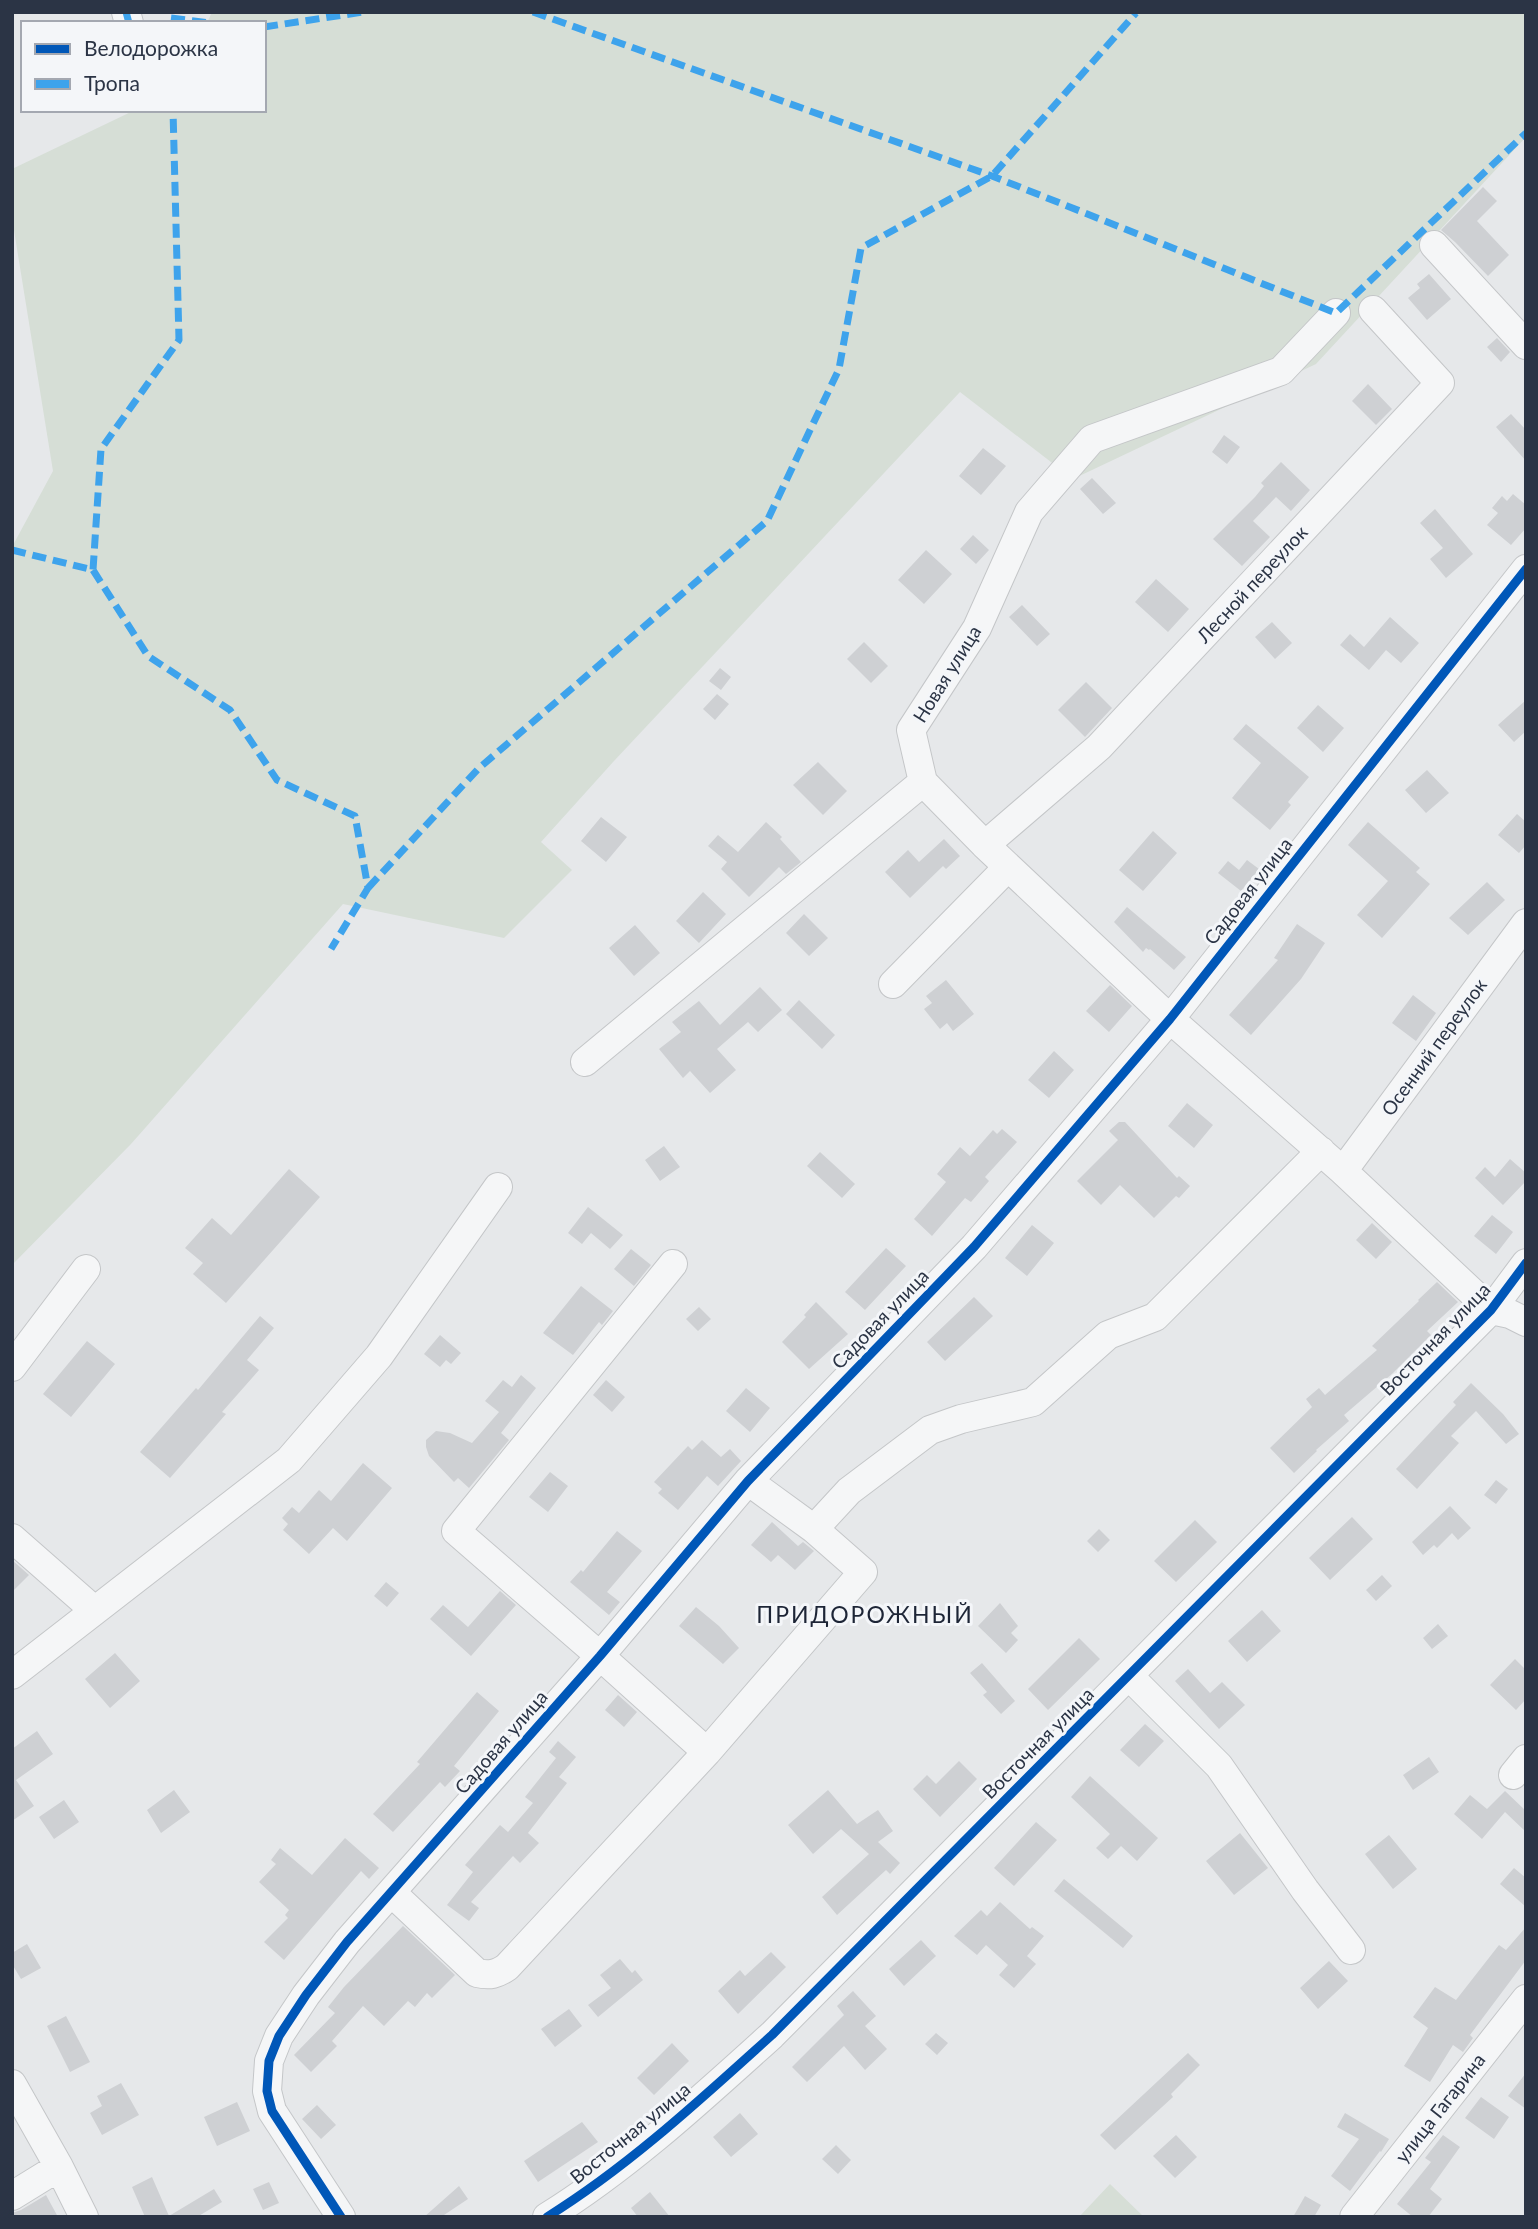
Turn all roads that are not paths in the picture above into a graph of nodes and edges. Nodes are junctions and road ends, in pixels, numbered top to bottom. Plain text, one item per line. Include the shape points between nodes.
1 (1434, 245) dead end
2 (1373, 310) dead end
3 (1336, 313) dead end
4 (1526, 345) edge
5 (1526, 569) edge
6 (923, 782) junction
7 (985, 845) junction
8 (1008, 867) junction
9 (1526, 923) edge
10 (893, 984) dead end
11 (1170, 1019) junction
12 (585, 1062) dead end
13 (1321, 1152) junction
14 (1343, 1171) junction
15 (498, 1187) dead end
16 (673, 1264) dead end
17 (1526, 1264) edge
18 (86, 1269) dead end
19 (1491, 1310) junction
20 (1526, 1322) edge
21 (12, 1367) edge
22 (748, 1481) junction
23 (814, 1529) junction
24 (12, 1538) edge
25 (94, 1610) junction
26 (600, 1656) junction
27 (12, 1675) edge
28 (1129, 1676) junction
29 (707, 1752) junction
30 (392, 1894) junction
31 (1351, 1950) dead end
32 (1526, 1999) edge
33 (12, 2084) edge
34 (59, 2167) junction
35 (12, 2196) edge
36 (84, 2217) edge
37 (341, 2217) edge
38 (547, 2217) edge
39 (1354, 2217) edge

1 - 4 street
2 - 7 street, Лесной переулок via 1440,383 1100,747
3 - 6 street, Новая улица via 1281,371 1092,439 1029,512 977,628 911,730
5 - 11 street, Садовая улица
6 - 7 street
6 - 12 street
7 - 8 street
8 - 10 street
8 - 11 street
9 - 14 street, Осенний переулок
11 - 13 street
11 - 22 street, Садовая улица via 974,1247
13 - 14 street
13 - 23 street via 1155,1317 1108,1335 1033,1402 930,1430 849,1491
14 - 19 street
15 - 25 street via 379,1356 289,1460
16 - 26 street via 456,1531
17 - 19 street, Восточная улица
18 - 21 street
19 - 20 street
19 - 28 street, Восточная улица
22 - 23 street
22 - 26 street, Садовая улица
23 - 29 street via 863,1572
24 - 25 street
25 - 27 street
26 - 29 street
26 - 30 street, Садовая улица
28 - 31 street via 1219,1766
28 - 38 street, Восточная улица via 772,2035 669,2127
29 - 30 street via 499,1973 477,1973
30 - 37 street, Садовая улица via 306,1995 279,2036 269,2061 267,2091 272,2111
32 - 39 street, улица Гагарина
33 - 34 street
34 - 35 street
34 - 36 street

